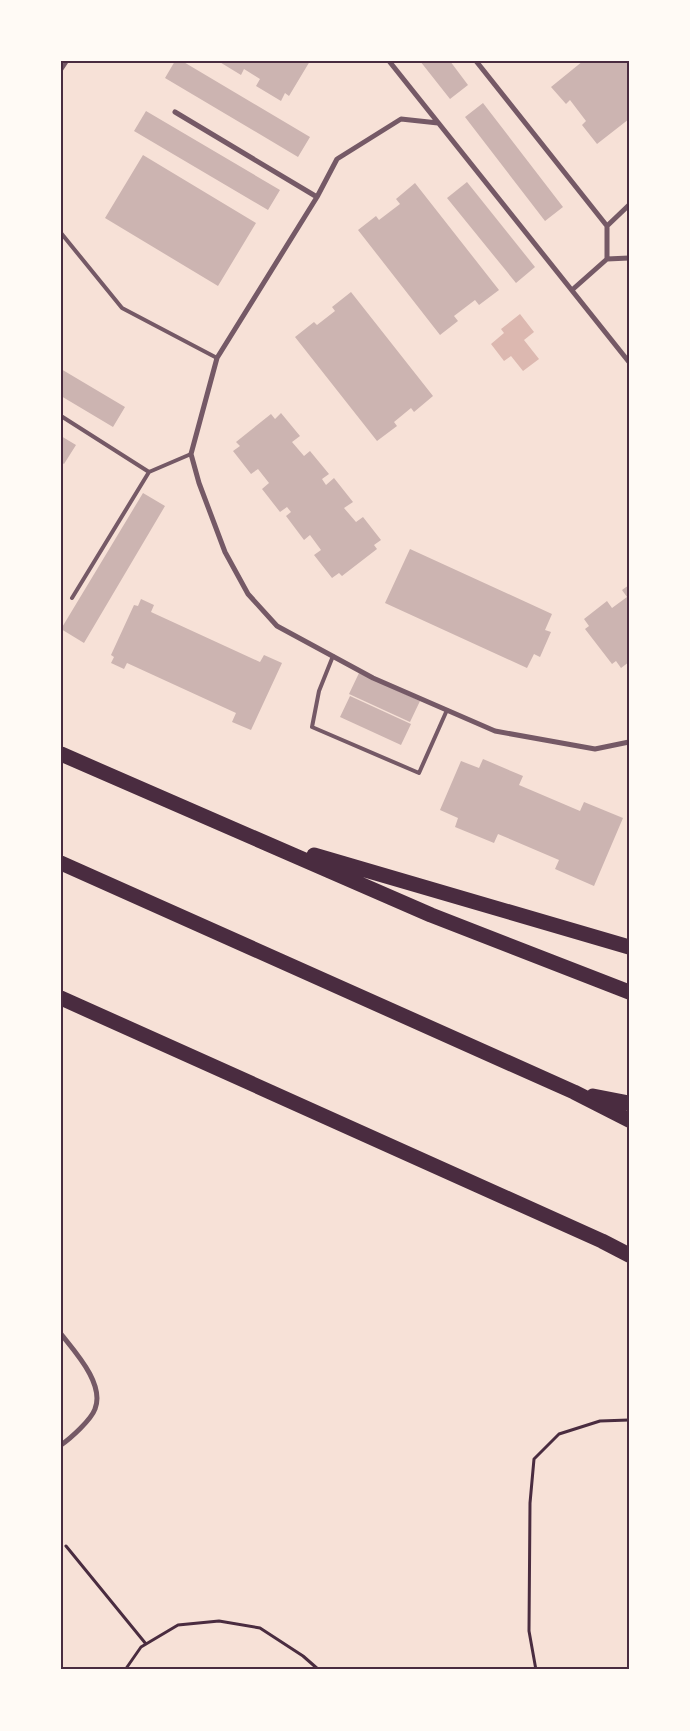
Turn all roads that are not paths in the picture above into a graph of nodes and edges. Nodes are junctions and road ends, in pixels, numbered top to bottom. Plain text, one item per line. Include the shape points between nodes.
1 (67, 61) edge
2 (389, 61) edge
3 (476, 61) edge
4 (61, 70) edge
5 (175, 112) dead end
6 (438, 123) junction
7 (317, 197) junction
8 (629, 205) edge
9 (607, 226) junction
10 (61, 233) edge
11 (629, 258) edge
12 (607, 259) junction
13 (572, 290) junction
14 (217, 358) junction
15 (629, 362) edge
16 (61, 416) edge
17 (191, 454) junction
18 (149, 472) junction
19 (72, 598) dead end
20 (333, 656) junction
21 (447, 710) junction
22 (629, 742) edge
23 (61, 754) edge
24 (253, 837) junction
25 (61, 862) edge
26 (629, 947) edge
27 (629, 992) edge
28 (61, 998) edge
29 (574, 1092) junction
30 (629, 1103) edge
31 (629, 1120) edge
32 (629, 1255) edge
33 (61, 1334) edge
34 (61, 1445) edge

1 - 4 lane
2 - 6 street
3 - 9 street
5 - 7 street
6 - 7 street via 401,119 337,159
6 - 13 street
7 - 14 street
8 - 9 street
9 - 12 street
10 - 14 lane via 122,308
11 - 12 street
12 - 13 street
13 - 15 street
14 - 17 street
16 - 18 lane
17 - 18 lane
17 - 20 street via 225,552 248,594 277,626
18 - 19 lane
20 - 21 street via 373,678
20 - 21 lane via 320,690 312,727 420,773
21 - 22 street via 495,730 595,749
23 - 24 highway
24 - 26 highway
24 - 27 highway via 431,915
25 - 29 highway
28 - 32 highway via 602,1240
29 - 30 highway
29 - 31 highway
33 - 34 street via 84,1363 98,1394 95,1409 74,1435

